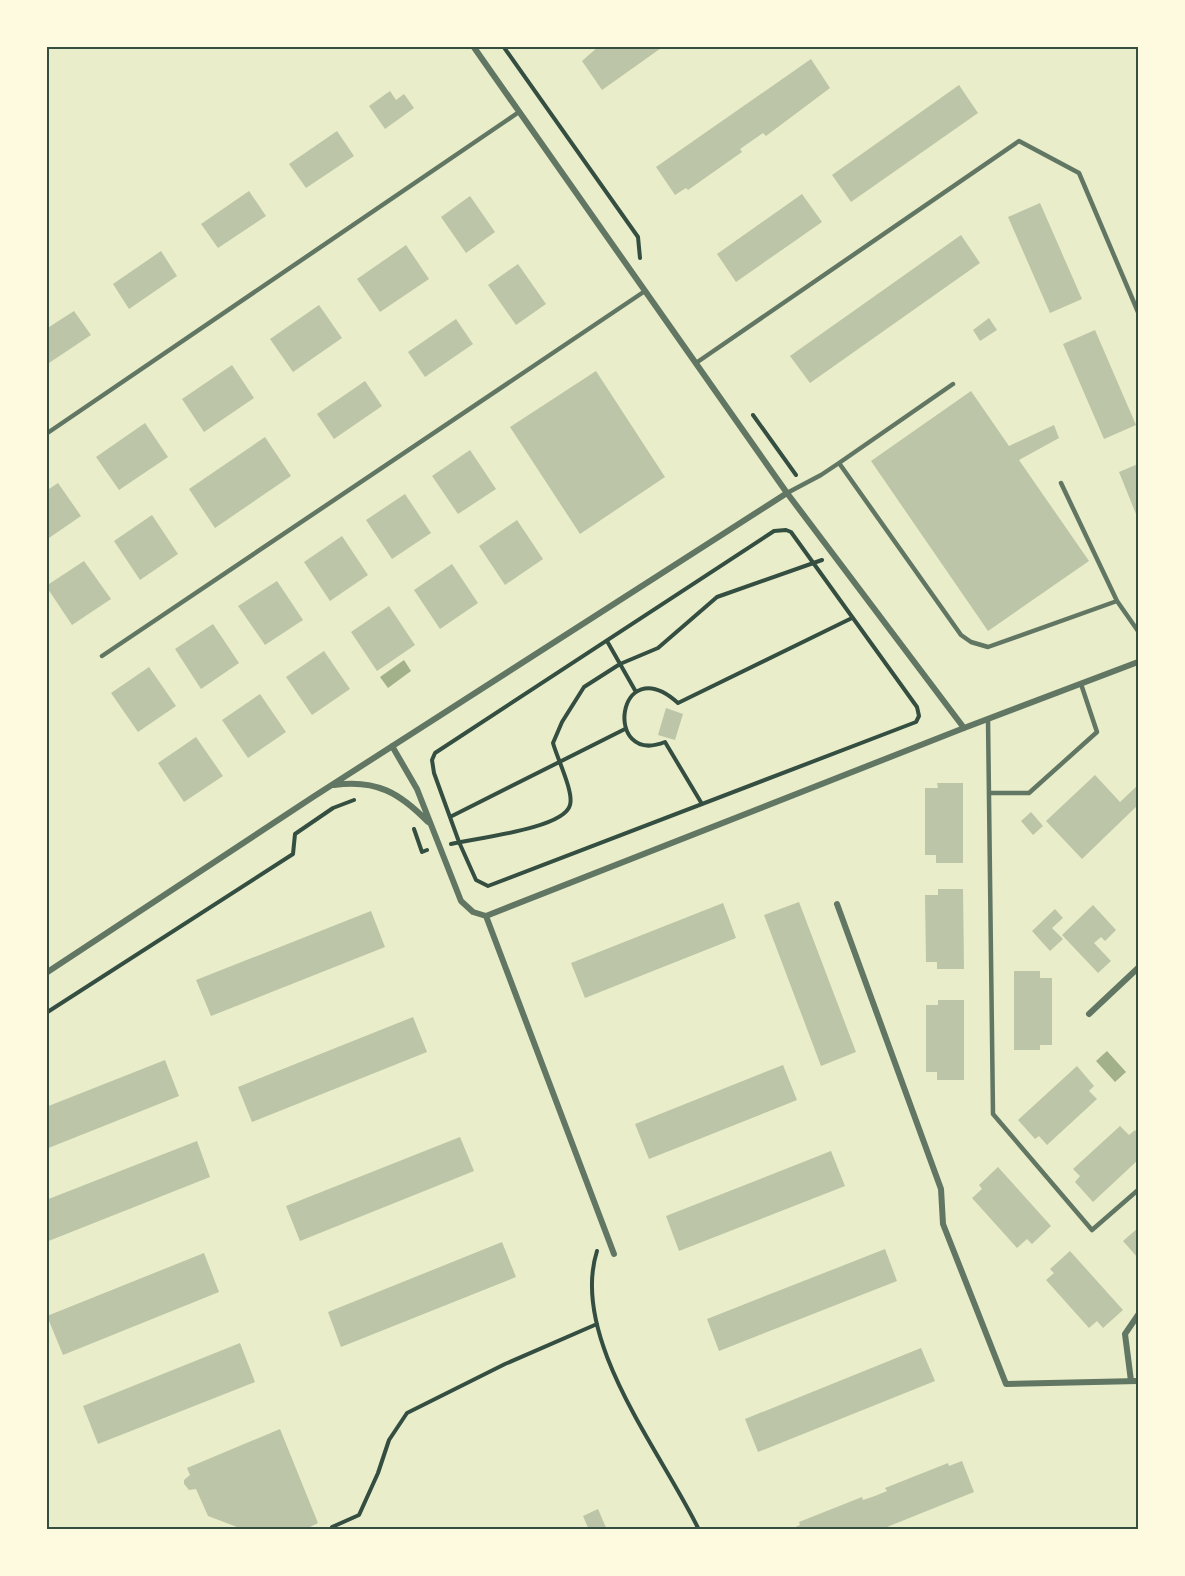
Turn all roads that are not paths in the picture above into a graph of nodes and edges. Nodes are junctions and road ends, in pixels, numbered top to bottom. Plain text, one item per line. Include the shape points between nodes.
1 (473, 46) edge
2 (519, 112) junction
3 (645, 291) junction
4 (1138, 312) edge
5 (696, 363) junction
6 (952, 384) dead end
7 (46, 434) edge
8 (839, 463) junction
9 (1061, 483) dead end
10 (788, 493) junction
11 (1117, 601) junction
12 (1138, 631) edge
13 (102, 656) dead end
14 (1138, 662) edge
15 (1081, 684) junction
16 (988, 719) junction
17 (964, 728) junction
18 (392, 746) junction
19 (330, 785) junction
20 (989, 793) junction
21 (430, 824) junction
22 (837, 904) dead end
23 (486, 916) junction
24 (1138, 968) edge
25 (46, 974) edge
26 (1089, 1014) dead end
27 (1138, 1190) edge
28 (614, 1254) dead end
29 (1138, 1316) edge
30 (1135, 1381) edge

1 - 2 street
2 - 3 street
2 - 7 lane
3 - 5 street
3 - 13 lane
4 - 5 lane via 1079,173 1019,141
5 - 10 street
6 - 8 lane
8 - 10 lane
8 - 11 lane via 961,635 971,642 988,647
9 - 11 lane
10 - 17 street
10 - 18 street
11 - 12 lane
14 - 15 street
15 - 16 street
15 - 20 lane via 1097,732 1029,793
16 - 17 street
16 - 20 lane
17 - 23 street
18 - 19 street
18 - 21 street via 417,789
19 - 21 street via 368,784 387,790
19 - 25 street
20 - 27 lane via 993,1114 1092,1230
21 - 23 street via 461,901 473,912
22 - 30 street via 941,1189 943,1224 1006,1384
23 - 28 street
24 - 26 street
29 - 30 street via 1125,1334

